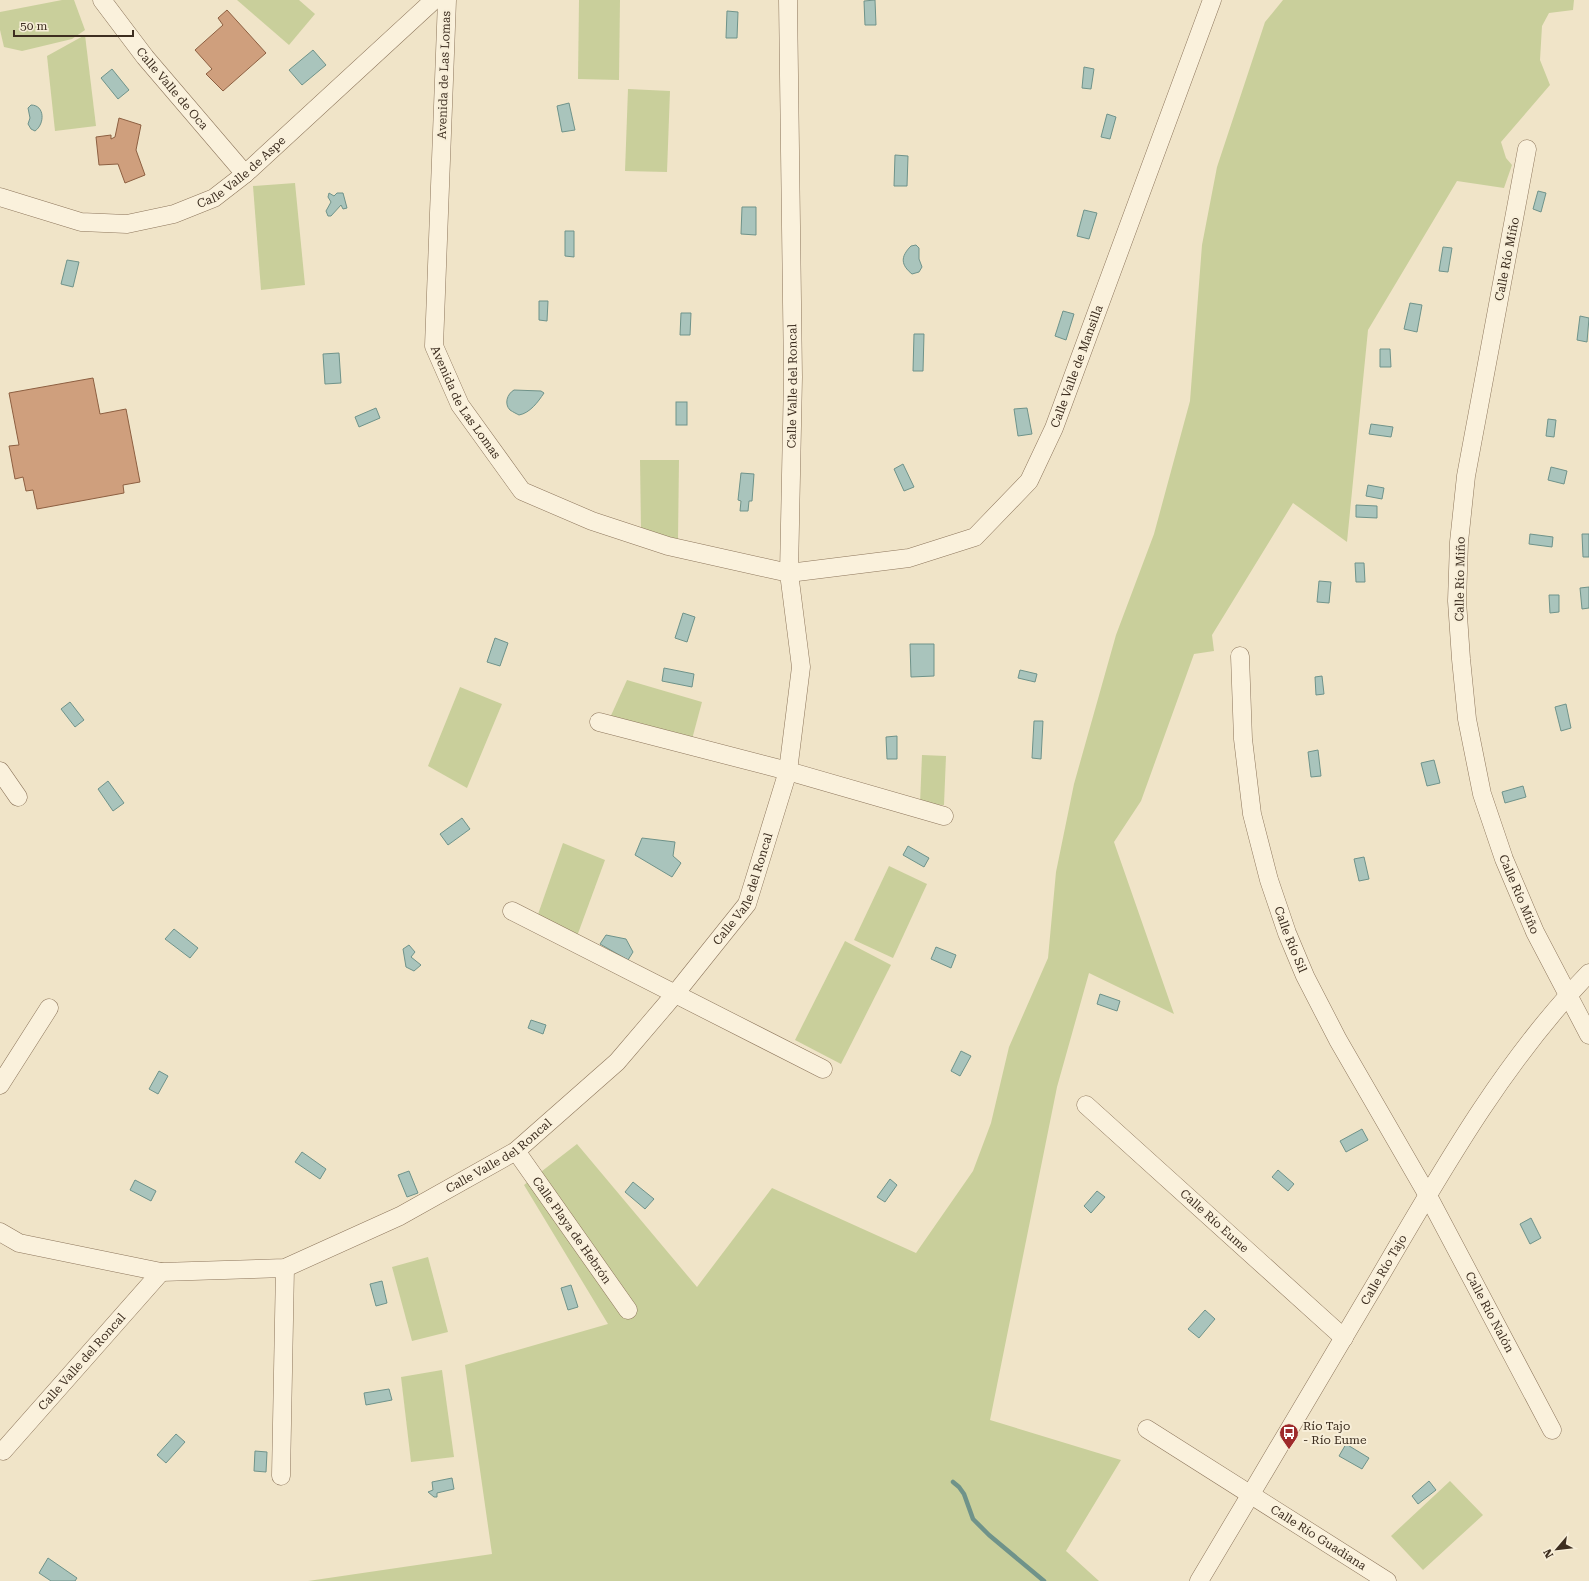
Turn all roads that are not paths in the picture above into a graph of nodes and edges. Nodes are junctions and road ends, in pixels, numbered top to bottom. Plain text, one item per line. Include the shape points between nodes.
1 (102, 0) edge
2 (434, 0) edge
3 (447, 0) edge
4 (788, 0) edge
5 (1212, 0) edge
6 (1527, 149) dead end
7 (245, 174) junction
8 (0, 197) edge
9 (789, 573) junction
10 (1240, 656) dead end
11 (598, 722) dead end
12 (0, 771) edge
13 (788, 772) junction
14 (18, 797) dead end
15 (944, 816) dead end
16 (512, 911) dead end
17 (1589, 973) edge
18 (675, 994) junction
19 (1568, 995) junction
20 (49, 1008) dead end
21 (1589, 1035) edge
22 (823, 1069) dead end
23 (0, 1085) edge
24 (1086, 1105) dead end
25 (516, 1151) junction
26 (1427, 1194) junction
27 (0, 1232) edge
28 (285, 1268) junction
29 (161, 1272) junction
30 (628, 1310) dead end
31 (1344, 1338) junction
32 (1147, 1429) dead end
33 (1552, 1430) dead end
34 (3, 1451) dead end
35 (281, 1476) dead end
36 (1250, 1495) junction
37 (1199, 1581) edge
38 (1387, 1581) edge

1 - 7 street, Calle Valle de Oca via 145,57
2 - 7 street, Calle Valle de Aspe
3 - 9 street, Avenida de Las Lomas via 434,346 460,405 522,492 592,521 668,546
4 - 9 street, Calle Valle del Roncal via 793,377
5 - 9 street, Calle Valle de Mansilla via 1054,428 1029,481 975,537 908,558
6 - 19 street, Calle Río Miño via 1466,476 1459,542 1457,601 1467,719 1482,794 1504,859 1535,932
7 - 8 street, Calle Valle de Aspe via 214,198 174,214 127,224 81,222
9 - 13 street, Calle Valle del Roncal via 801,667
10 - 26 street, Calle Río Sil via 1243,739 1252,814 1282,918 1305,976 1338,1040
11 - 13 street
12 - 14 street
13 - 15 street
13 - 18 street, Calle Valle del Roncal via 748,904
16 - 18 street
17 - 19 street, Calle Río Tajo
18 - 22 street
18 - 25 street, Calle Valle del Roncal via 617,1062
19 - 21 street, Calle Río Miño
19 - 26 street, Calle Río Tajo via 1531,1040
20 - 23 street
24 - 31 street, Calle Río Eume
25 - 28 street, Calle Valle del Roncal via 400,1216
25 - 30 street, Calle Playa de Hebrón
26 - 31 street, Calle Río Tajo
26 - 33 street, Calle Río Nalón
27 - 29 street, Calle Valle del Roncal via 19,1243
28 - 29 street, Calle Valle del Roncal
28 - 35 street
29 - 34 street, Calle Valle del Roncal
31 - 36 street, Calle Río Tajo
32 - 36 street, Calle Río Guadiana
36 - 37 street, Calle Río Tajo
36 - 38 street, Calle Río Guadiana

